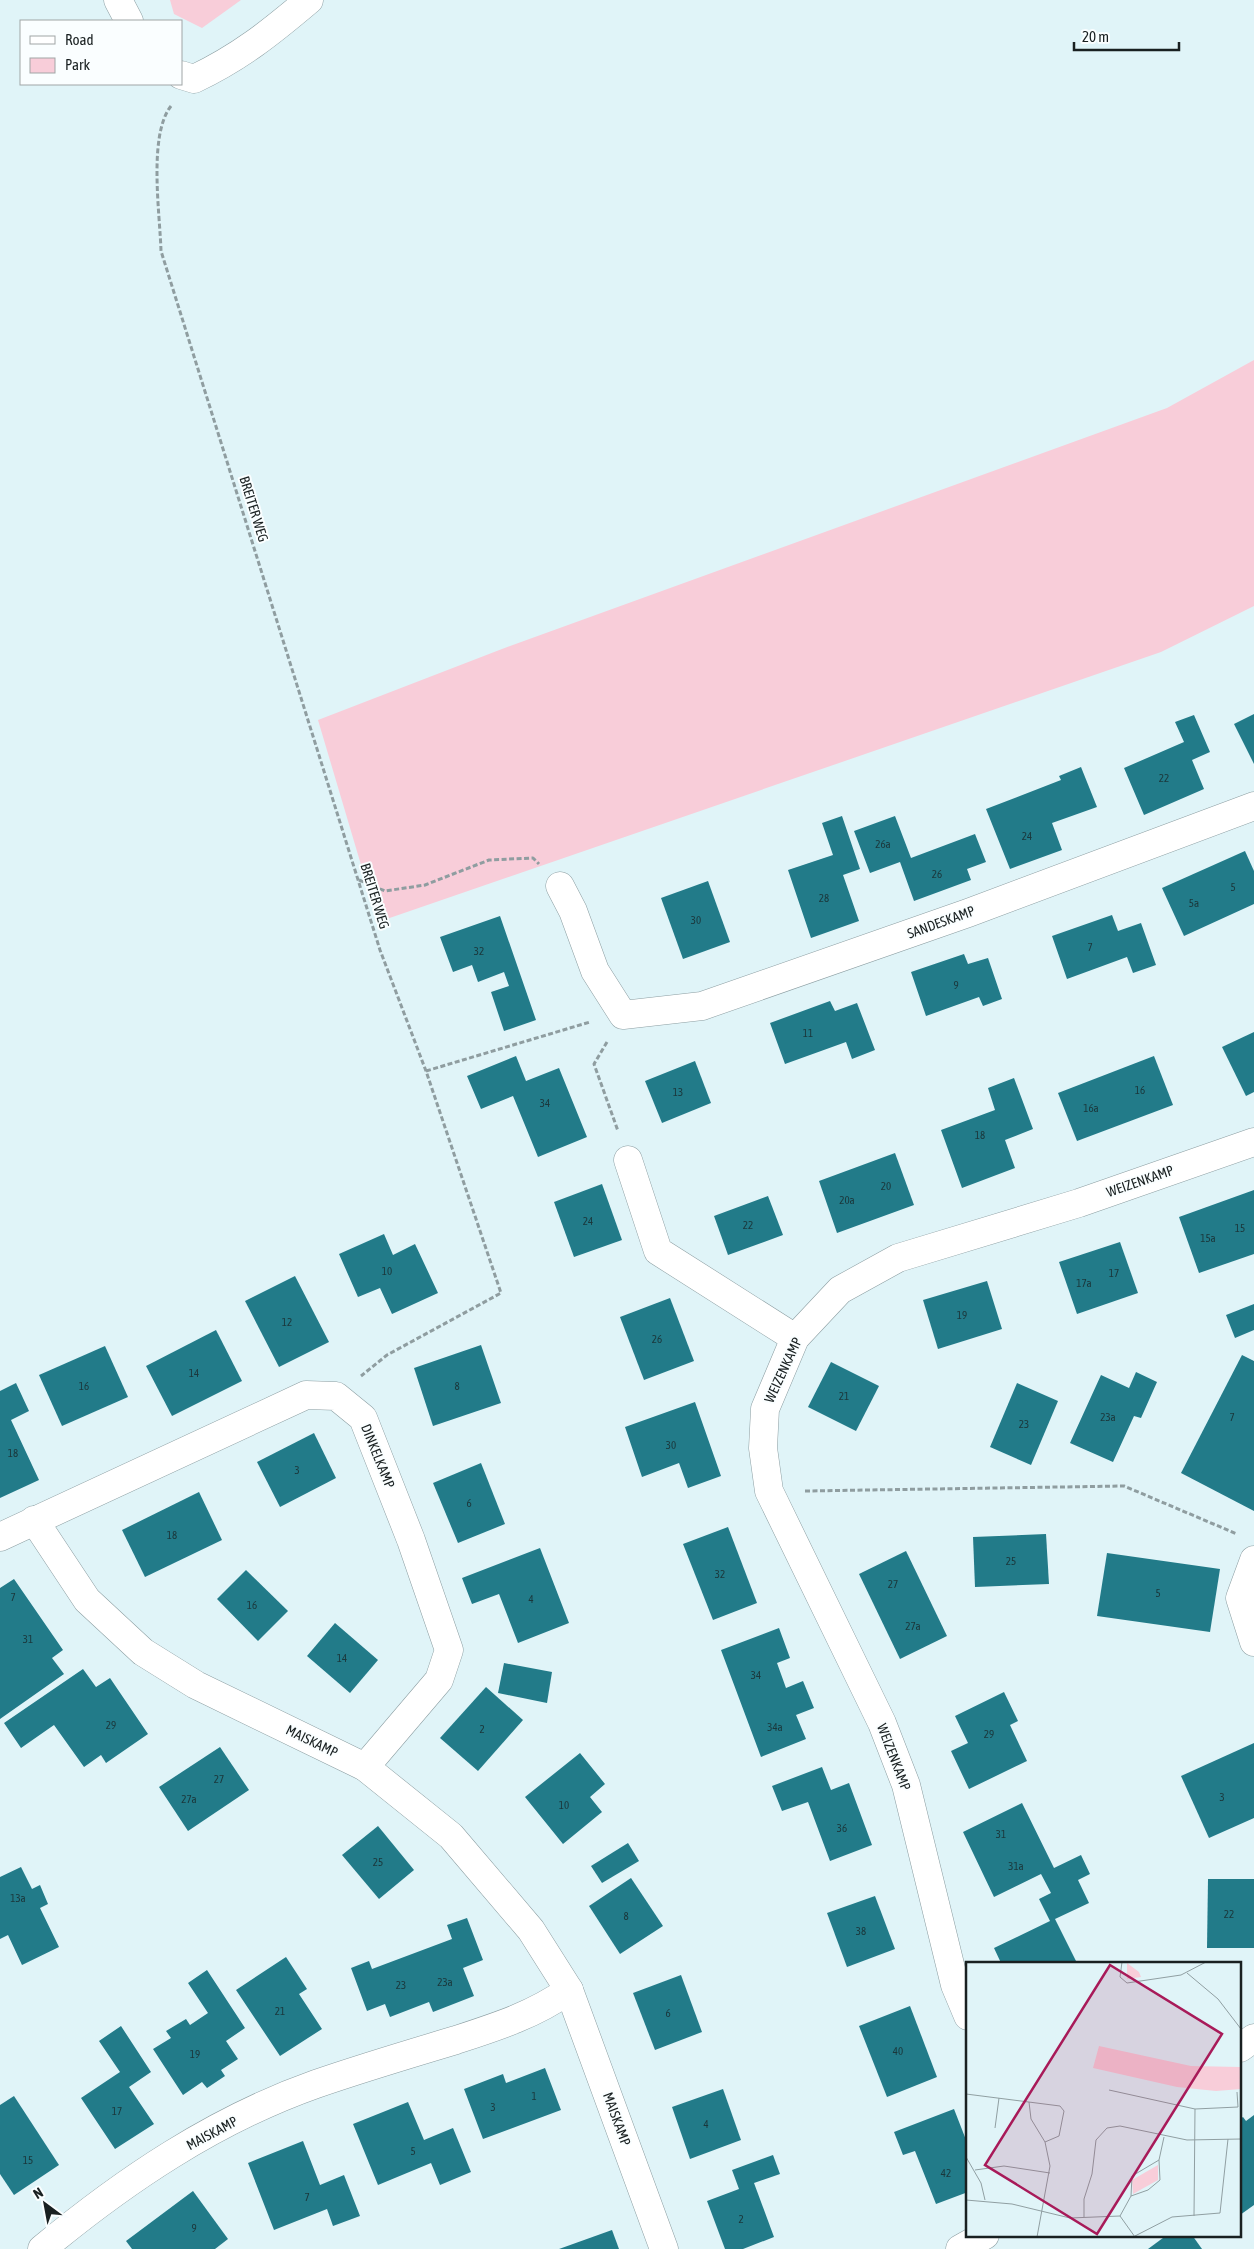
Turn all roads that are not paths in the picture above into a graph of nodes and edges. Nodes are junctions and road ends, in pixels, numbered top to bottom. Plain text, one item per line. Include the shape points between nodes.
1 (118, 0) edge
2 (309, 0) edge
3 (128, 20) edge
4 (188, 77) edge
5 (1254, 806) edge
6 (560, 886) road end
7 (1254, 1142) edge
8 (628, 1160) road end
9 (795, 1338) junction
10 (34, 1520) junction
11 (0, 1537) edge
12 (1254, 1560) edge
13 (1254, 1642) edge
14 (365, 1766) junction
15 (569, 1990) junction
16 (966, 2011) edge
17 (1254, 2038) edge
18 (1242, 2047) edge
19 (984, 2236) edge
20 (42, 2249) edge
21 (664, 2249) edge
22 (960, 2249) edge

1 - 3 street
2 - 4 street via 261,41 224,64
5 - 6 street, SANDESKAMP via 986,906 702,1006 623,1015 595,971 573,911
7 - 9 street, WEIZENKAMP via 1079,1203 898,1258 840,1290
8 - 9 street via 658,1250
9 - 16 street, WEIZENKAMP via 765,1409 762,1448 769,1491 882,1723 906,1784 955,1985
10 - 11 street
10 - 14 street, MAISKAMP via 87,1600 143,1652 196,1685
10 - 14 street, DINKELKAMP via 306,1395 336,1396 363,1418 412,1540 449,1650 439,1680
12 - 13 street via 1240,1598
14 - 15 street, MAISKAMP via 451,1836 531,1930
15 - 20 street, MAISKAMP via 547,2006 514,2021 314,2085 232,2121 159,2161 88,2211
15 - 21 street, MAISKAMP
17 - 18 street
19 - 22 street

